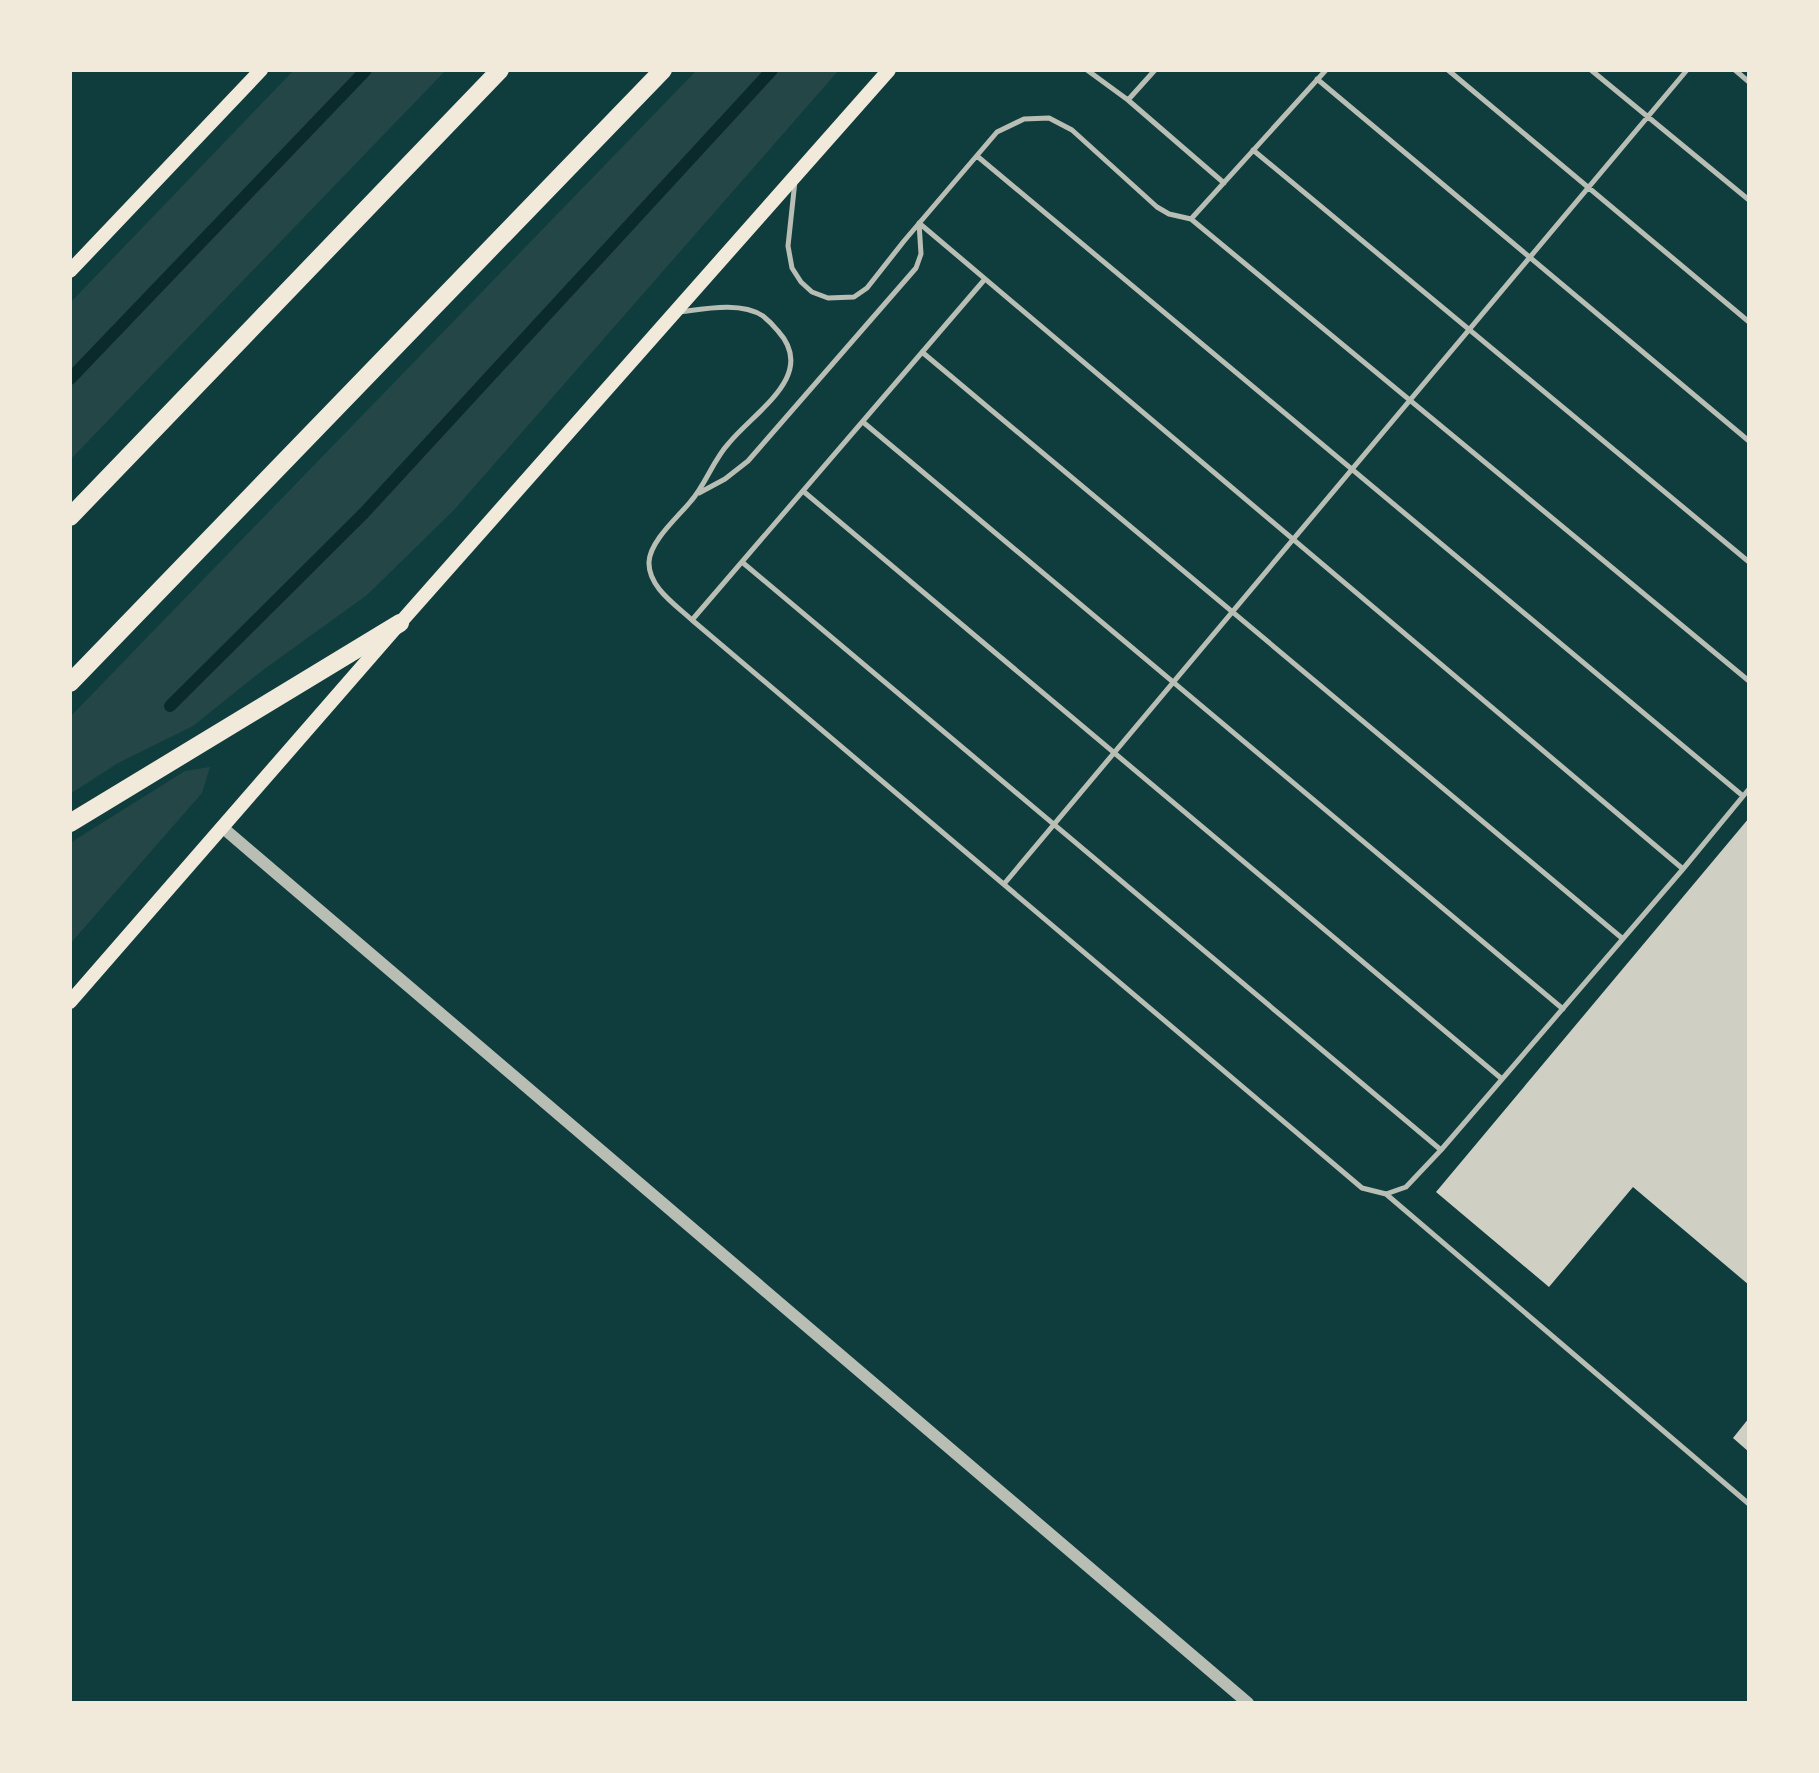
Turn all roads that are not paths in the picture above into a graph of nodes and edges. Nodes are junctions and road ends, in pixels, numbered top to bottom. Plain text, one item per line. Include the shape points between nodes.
1 (261, 70) edge
2 (500, 70) edge
3 (663, 70) edge
4 (889, 70) edge
5 (1087, 70) edge
6 (1155, 70) edge
7 (1326, 70) edge
8 (1448, 70) edge
9 (1591, 70) edge
10 (1687, 70) edge
11 (1734, 70) edge
12 (1317, 79) junction
13 (1749, 82) edge
14 (1128, 100) junction
15 (1648, 117) junction
16 (1253, 150) junction
17 (977, 156) junction
18 (795, 177) junction
19 (1224, 183) junction
20 (1588, 187) junction
21 (1749, 200) edge
22 (1191, 219) junction
23 (919, 223) junction
24 (1530, 257) junction
25 (70, 271) edge
26 (985, 279) junction
27 (676, 312) junction
28 (1749, 322) edge
29 (1469, 330) junction
30 (922, 352) junction
31 (1410, 400) junction
32 (863, 422) junction
33 (1749, 441) edge
34 (1352, 469) junction
35 (803, 491) junction
36 (698, 494) junction
37 (70, 517) edge
38 (1294, 539) junction
39 (743, 562) junction
40 (1749, 562) edge
41 (1233, 612) junction
42 (692, 620) junction
43 (400, 623) junction
44 (1749, 681) edge
45 (70, 683) edge
46 (1173, 683) junction
47 (1114, 753) junction
48 (1749, 789) edge
49 (1743, 796) junction
50 (70, 823) edge
51 (1054, 824) junction
52 (222, 827) junction
53 (1684, 869) junction
54 (1004, 884) junction
55 (1623, 939) junction
56 (70, 1002) edge
57 (1563, 1009) junction
58 (1502, 1079) junction
59 (1441, 1150) junction
60 (1387, 1194) junction
61 (1749, 1504) edge
62 (1248, 1703) edge

1 - 25 main road
2 - 37 main road
3 - 45 main road
4 - 18 main road
5 - 14 lane
6 - 14 lane
7 - 12 lane
8 - 20 lane
9 - 15 lane
10 - 15 lane
11 - 13 lane
12 - 16 lane
12 - 24 lane
14 - 19 lane
15 - 20 lane
15 - 21 lane
16 - 19 lane
16 - 29 lane
17 - 22 lane via 998,132 1024,119 1049,118 1072,130 1157,208
17 - 23 lane
17 - 34 lane
18 - 23 lane via 788,246 792,268 812,292 828,298 854,297 867,288
18 - 27 main road
19 - 22 lane
20 - 24 lane
20 - 28 lane
22 - 31 lane
23 - 26 lane
23 - 36 lane via 921,254 916,268 748,461
24 - 29 lane
24 - 33 lane
26 - 30 lane
26 - 38 lane
27 - 36 lane via 717,307 761,315 788,343 792,356 780,390 728,443
27 - 43 main road
29 - 31 lane
29 - 40 lane
30 - 32 lane
30 - 41 lane
31 - 34 lane
31 - 44 lane
32 - 35 lane
32 - 46 lane
34 - 38 lane
34 - 49 lane
35 - 39 lane
35 - 47 lane
36 - 42 lane via 649,556 652,578 659,589
38 - 41 lane
38 - 53 lane
39 - 42 lane
39 - 51 lane
41 - 46 lane
41 - 55 lane
42 - 54 lane
43 - 50 main road
43 - 52 main road
46 - 47 lane
46 - 57 lane
47 - 51 lane
47 - 58 lane
48 - 49 lane
49 - 53 lane
51 - 54 lane
51 - 59 lane
52 - 56 main road
52 - 62 street
53 - 55 lane
54 - 60 lane via 1362,1188
55 - 57 lane
57 - 58 lane
58 - 59 lane
59 - 60 lane via 1406,1187
60 - 61 lane

